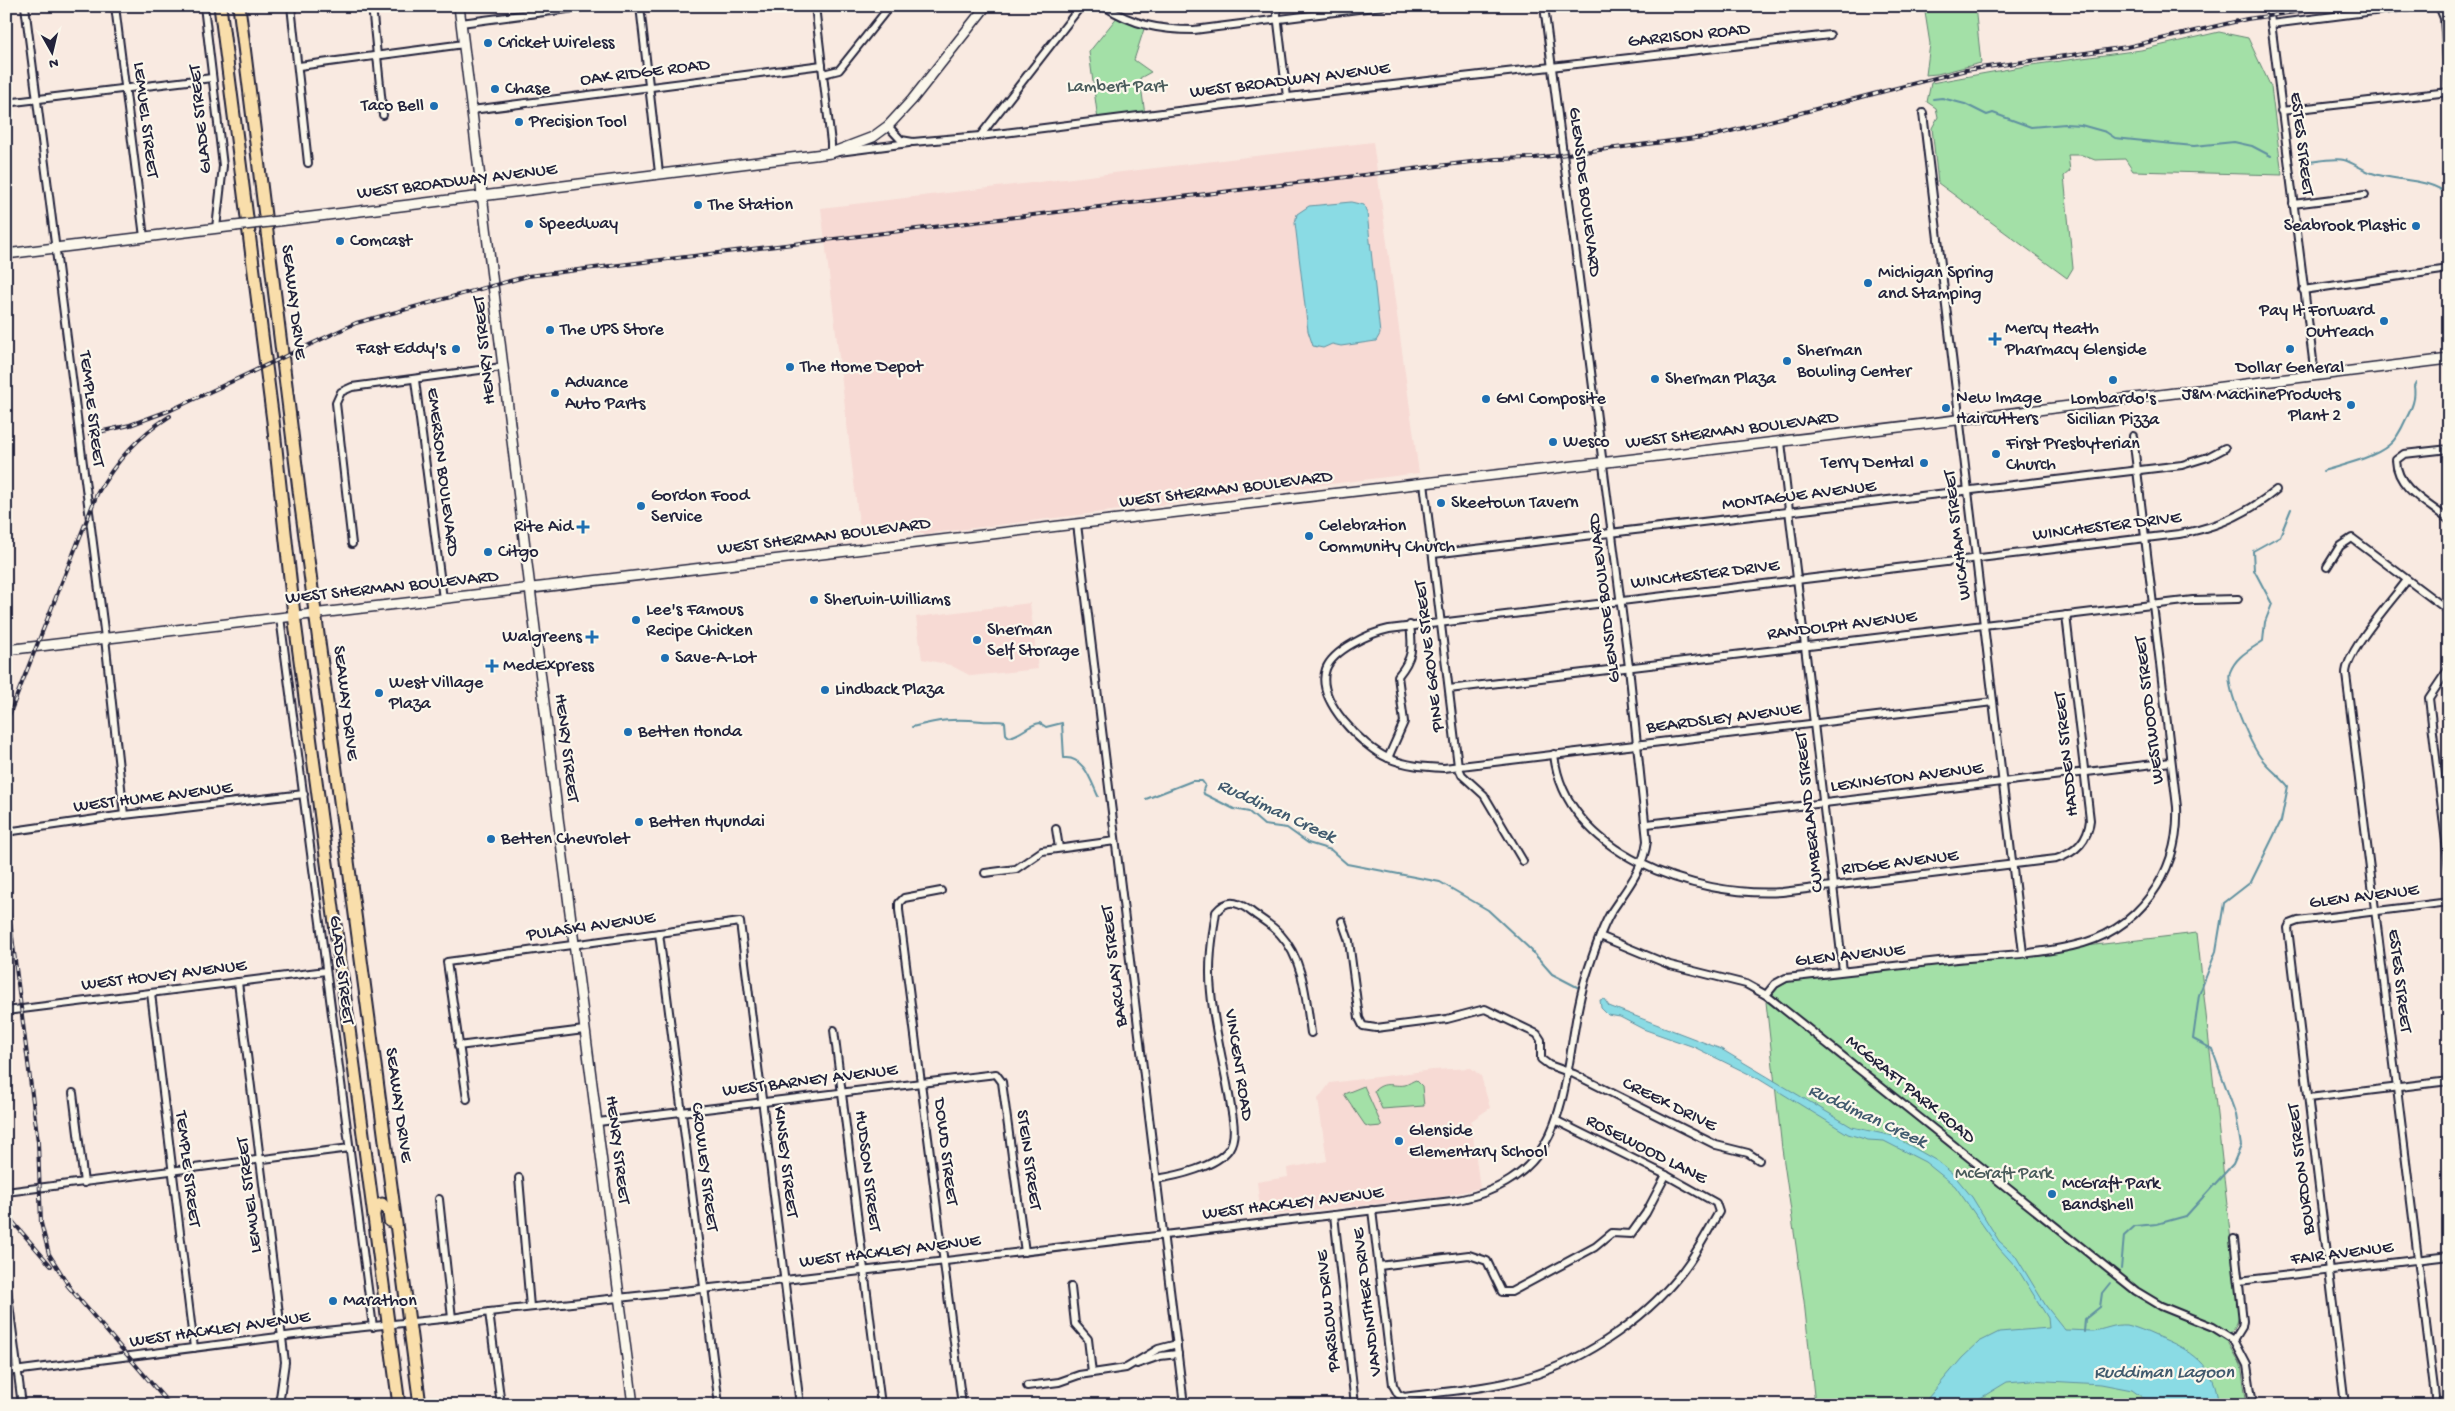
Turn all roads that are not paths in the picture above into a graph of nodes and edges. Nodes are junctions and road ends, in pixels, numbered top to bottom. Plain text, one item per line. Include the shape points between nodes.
1 (25, 6) edge
2 (115, 6) edge
3 (204, 6) edge
4 (220, 6) edge
5 (224, 6) edge
6 (239, 6) edge
7 (291, 6) edge
8 (372, 6) edge
9 (459, 6) edge
10 (590, 6) edge
11 (640, 6) edge
12 (815, 6) edge
13 (890, 6) edge
14 (986, 6) edge
15 (1081, 6) edge
16 (1104, 6) edge
17 (1276, 6) edge
18 (1382, 6) edge
19 (1544, 6) edge
20 (2269, 6) edge
21 (2414, 6) edge
22 (2439, 6) edge
23 (1278, 19) junction
24 (461, 22) junction
25 (2271, 24) junction
26 (1830, 35) dead end
27 (464, 44) junction
28 (245, 51) junction
29 (379, 56) junction
30 (822, 65) junction
31 (299, 66) junction
32 (1552, 66) junction
33 (823, 74) junction
34 (212, 78) junction
35 (126, 88) junction
36 (649, 88) junction
37 (2449, 90) edge
38 (1288, 97) junction
39 (37, 99) junction
40 (6, 103) edge
41 (472, 110) junction
42 (2281, 111) junction
43 (1924, 113) dead end
44 (384, 115) dead end
45 (888, 126) junction
46 (980, 136) junction
47 (913, 142) junction
48 (831, 153) junction
49 (308, 163) dead end
50 (659, 173) junction
51 (482, 194) junction
52 (2365, 195) dead end
53 (2293, 204) junction
54 (216, 228) junction
55 (144, 237) junction
56 (56, 249) junction
57 (6, 254) edge
58 (2449, 269) edge
59 (2303, 290) junction
60 (2449, 359) edge
61 (502, 367) junction
62 (2315, 376) junction
63 (415, 380) junction
64 (1959, 418) junction
65 (2133, 436) dead end
66 (1781, 442) junction
67 (2225, 448) dead end
68 (2449, 449) edge
69 (1604, 464) junction
70 (2137, 471) junction
71 (1424, 483) junction
72 (2276, 490) dead end
73 (1968, 492) junction
74 (281, 495) junction
75 (1789, 513) junction
76 (2449, 520) edge
77 (1077, 524) junction
78 (1613, 534) junction
79 (2145, 538) junction
80 (352, 544) dead end
81 (1433, 554) junction
82 (1976, 558) junction
83 (2327, 567) dead end
84 (1798, 579) junction
85 (2408, 580) junction
86 (530, 589) junction
87 (314, 599) junction
88 (442, 599) junction
89 (2238, 599) dead end
90 (1621, 600) junction
91 (2153, 604) junction
92 (2449, 611) edge
93 (316, 613) junction
94 (2066, 616) junction
95 (280, 617) junction
96 (295, 619) junction
97 (1441, 622) junction
98 (1410, 625) junction
99 (1984, 625) junction
100 (105, 638) junction
101 (1806, 645) junction
102 (6, 650) edge
103 (1629, 667) junction
104 (2449, 668) edge
105 (1449, 689) junction
106 (1993, 702) junction
107 (1815, 723) junction
108 (332, 736) junction
109 (1638, 744) junction
110 (1554, 754) junction
111 (1388, 758) junction
112 (2171, 762) junction
113 (1458, 766) junction
114 (2085, 772) junction
115 (2002, 782) junction
116 (304, 794) junction
117 (1825, 803) junction
118 (124, 815) junction
119 (1647, 824) junction
120 (1056, 829) dead end
121 (6, 832) edge
122 (1115, 841) junction
123 (1059, 848) junction
124 (1523, 861) dead end
125 (1643, 863) junction
126 (2012, 864) junction
127 (2449, 868) edge
128 (985, 873) dead end
129 (1834, 886) junction
130 (941, 891) dead end
131 (2449, 902) edge
132 (2374, 911) junction
133 (1342, 921) dead end
134 (740, 922) joint
135 (2288, 929) joint
136 (659, 933) junction
137 (1600, 936) junction
138 (2088, 941) joint
139 (574, 944) junction
140 (2023, 953) junction
141 (326, 971) junction
142 (1843, 971) junction
143 (238, 982) junction
144 (151, 993) junction
145 (1766, 995) junction
146 (6, 1011) edge
147 (584, 1030) junction
148 (834, 1030) dead end
149 (1311, 1033) dead end
150 (458, 1046) junction
151 (1568, 1071) junction
152 (996, 1074) joint
153 (2449, 1081) edge
154 (920, 1082) junction
155 (2397, 1088) junction
156 (842, 1091) junction
157 (74, 1093) dead end
158 (2309, 1098) junction
159 (467, 1099) dead end
160 (762, 1102) junction
161 (681, 1112) junction
162 (1557, 1121) junction
163 (598, 1122) junction
164 (350, 1148) junction
165 (261, 1160) junction
166 (1759, 1160) dead end
167 (172, 1171) junction
168 (1666, 1175) junction
169 (519, 1178) dead end
170 (1156, 1179) junction
171 (84, 1183) junction
172 (6, 1192) edge
173 (439, 1199) dead end
174 (1372, 1210) junction
175 (374, 1213) junction
176 (1334, 1215) junction
177 (1164, 1234) junction
178 (2234, 1239) dead end
179 (1025, 1252) junction
180 (2449, 1256) edge
181 (944, 1260) junction
182 (2418, 1260) junction
183 (1379, 1266) junction
184 (864, 1270) junction
185 (2329, 1270) junction
186 (785, 1280) junction
187 (2239, 1281) junction
188 (6, 1282) edge
189 (1071, 1287) dead end
190 (704, 1288) junction
191 (620, 1298) junction
192 (407, 1308) junction
193 (530, 1308) junction
194 (489, 1312) junction
195 (452, 1318) junction
196 (410, 1323) junction
197 (389, 1325) junction
198 (373, 1327) junction
199 (282, 1337) junction
200 (391, 1338) junction
201 (2234, 1340) junction
202 (1177, 1344) junction
203 (194, 1348) junction
204 (1178, 1354) junction
205 (1134, 1365) junction
206 (19, 1371) junction
207 (6, 1372) edge
208 (1092, 1373) junction
209 (1027, 1386) dead end
210 (1395, 1390) joint
211 (633, 1404) edge
212 (22, 1405) edge
213 (279, 1405) edge
214 (399, 1405) edge
215 (404, 1405) edge
216 (420, 1405) edge
217 (501, 1405) edge
218 (620, 1405) edge
219 (718, 1405) edge
220 (800, 1405) edge
221 (881, 1405) edge
222 (962, 1405) edge
223 (1184, 1405) edge
224 (1355, 1405) edge
225 (2253, 1405) edge
226 (2345, 1405) edge
227 (2436, 1405) edge

1 - 39 street, TEMPLE STREET
2 - 35 street, LEMUEL STREET
3 - 34 street, GLADE STREET
4 - 74 highway, SEAWAY DRIVE
5 - 28 highway via 230,51 237,55
6 - 28 highway, SEAWAY DRIVE
7 - 31 street
8 - 29 street
9 - 24 main road, HENRY STREET
10 - 24 street
11 - 36 street
12 - 30 street
13 - 33 street via 840,70
14 - 45 main road
15 - 46 street
16 - 23 street via 1118,16 1145,26 1173,30
17 - 23 street
18 - 23 street
19 - 32 street, GLENSIDE BOULEVARD
20 - 25 street, ESTES STREET
21 - 25 street
22 - 37 street via 2444,18
23 - 38 street
24 - 27 main road, HENRY STREET
25 - 42 street, ESTES STREET
26 - 32 street, GARRISON ROAD
27 - 29 street
27 - 41 main road, HENRY STREET
28 - 87 highway, SEAWAY DRIVE
29 - 31 street
29 - 44 street
30 - 33 street
30 - 36 street, OAK RIDGE ROAD
31 - 49 street
32 - 38 street, WEST BROADWAY AVENUE
32 - 69 street, GLENSIDE BOULEVARD
33 - 48 street
34 - 35 street
34 - 54 street, GLADE STREET via 222,166
35 - 39 street
35 - 55 street, LEMUEL STREET
36 - 41 street, OAK RIDGE ROAD
36 - 50 street
37 - 42 street
38 - 46 street, WEST BROADWAY AVENUE
39 - 40 street
39 - 56 street, TEMPLE STREET
41 - 51 main road, HENRY STREET
42 - 53 street, ESTES STREET
43 - 64 street, WICKHAM STREET
45 - 47 street via 901,140
45 - 48 main road via 873,137
46 - 47 street, WEST BROADWAY AVENUE
47 - 48 street, WEST BROADWAY AVENUE
48 - 50 main road, WEST BROADWAY AVENUE
50 - 51 main road, WEST BROADWAY AVENUE
51 - 54 main road, WEST BROADWAY AVENUE, bridge
51 - 61 main road, HENRY STREET
52 - 53 street
53 - 59 street, ESTES STREET
54 - 55 main road, WEST BROADWAY AVENUE
55 - 56 main road, WEST BROADWAY AVENUE
56 - 57 main road, WEST BROADWAY AVENUE
56 - 100 street, TEMPLE STREET
58 - 59 street
59 - 62 street, ESTES STREET
60 - 62 main road, WEST SHERMAN BOULEVARD
61 - 63 street
61 - 86 main road, HENRY STREET
62 - 64 main road, WEST SHERMAN BOULEVARD
63 - 80 street via 352,387 341,392 336,404
63 - 88 street, EMERSON BOULEVARD
64 - 66 main road, WEST SHERMAN BOULEVARD
64 - 73 street, WICKHAM STREET
65 - 70 street, WESTWOOD STREET
66 - 69 main road, WEST SHERMAN BOULEVARD
66 - 75 street, CUMBERLAND STREET
67 - 70 street, MONTAGUE AVENUE via 2208,458 2182,465
68 - 76 street via 2409,454 2396,460 2398,477 2405,486
69 - 71 main road, WEST SHERMAN BOULEVARD
69 - 78 street, GLENSIDE BOULEVARD
70 - 73 street, MONTAGUE AVENUE
70 - 79 street, WESTWOOD STREET
71 - 77 main road, WEST SHERMAN BOULEVARD
71 - 81 street, PINE GROVE STREET
72 - 79 street, WINCHESTER DRIVE via 2260,504 2214,526
73 - 75 street, MONTAGUE AVENUE
73 - 82 street, WICKHAM STREET
74 - 87 highway via 285,487 293,488 307,588
74 - 96 highway, SEAWAY DRIVE
75 - 78 street, MONTAGUE AVENUE
75 - 84 street, CUMBERLAND STREET
77 - 86 main road, WEST SHERMAN BOULEVARD
77 - 122 street, BARCLAY STREET
78 - 81 street, MONTAGUE AVENUE
78 - 90 street, GLENSIDE BOULEVARD
79 - 82 street, WINCHESTER DRIVE
79 - 91 street, WESTWOOD STREET
81 - 97 street, PINE GROVE STREET
82 - 84 street, WINCHESTER DRIVE
82 - 99 street, WICKHAM STREET
83 - 85 street via 2340,546 2352,538
84 - 90 street, WINCHESTER DRIVE
84 - 101 street, CUMBERLAND STREET
85 - 92 street
85 - 132 street, ESTES STREET via 2355,649 2346,667
86 - 88 main road, WEST SHERMAN BOULEVARD
86 - 139 main road, HENRY STREET
87 - 93 highway, SEAWAY DRIVE
88 - 93 main road, WEST SHERMAN BOULEVARD
89 - 91 street, RANDOLPH AVENUE via 2210,598
90 - 97 street, WINCHESTER DRIVE
90 - 103 street, GLENSIDE BOULEVARD
91 - 94 street, RANDOLPH AVENUE
91 - 112 street, WESTWOOD STREET
93 - 96 main road, WEST SHERMAN BOULEVARD
93 - 108 highway, SEAWAY DRIVE
94 - 99 street, RANDOLPH AVENUE
94 - 114 street, HADDEN STREET
95 - 96 main road, WEST SHERMAN BOULEVARD
95 - 100 main road, WEST SHERMAN BOULEVARD
95 - 116 street, GLADE STREET
96 - 108 highway via 302,636 317,740 319,744 326,745
96 - 175 highway, SEAWAY DRIVE
97 - 98 street, WINCHESTER DRIVE
97 - 105 street, PINE GROVE STREET
98 - 111 street via 1412,654 1398,676 1404,722
98 - 111 street, WINCHESTER DRIVE via 1365,637 1336,657 1325,672 1329,695 1349,730
99 - 101 street, RANDOLPH AVENUE
99 - 106 street, WICKHAM STREET
100 - 102 main road, WEST SHERMAN BOULEVARD
100 - 118 street, TEMPLE STREET
101 - 103 street, RANDOLPH AVENUE
101 - 107 street, CUMBERLAND STREET
103 - 105 street, RANDOLPH AVENUE
103 - 109 street, GLENSIDE BOULEVARD
104 - 127 street via 2429,698
105 - 113 street, PINE GROVE STREET
106 - 107 street, BEARDSLEY AVENUE
106 - 115 street, WICKHAM STREET
107 - 109 street, BEARDSLEY AVENUE
107 - 117 street, CUMBERLAND STREET
108 - 192 highway, SEAWAY DRIVE
109 - 110 street, BEARDSLEY AVENUE
109 - 119 street, GLENSIDE BOULEVARD
110 - 113 street, BEARDSLEY AVENUE
110 - 125 street, RIDGE AVENUE via 1565,794 1580,817 1612,845
111 - 113 street, WINCHESTER DRIVE via 1427,768
112 - 114 street, LEXINGTON AVENUE
112 - 138 street, WESTWOOD STREET via 2178,823 2167,870 2142,907 2120,925
113 - 124 street via 1484,795
114 - 115 street, LEXINGTON AVENUE
114 - 126 street, HADDEN STREET via 2090,820 2083,842 2071,854 2056,859
115 - 117 street, LEXINGTON AVENUE
115 - 126 street, WICKHAM STREET
116 - 118 street, WEST HUME AVENUE
116 - 141 street, GLADE STREET
117 - 119 street, LEXINGTON AVENUE
117 - 129 street, CUMBERLAND STREET
118 - 121 street, WEST HUME AVENUE
119 - 125 street, GLENSIDE BOULEVARD via 1648,841
120 - 123 street
122 - 123 street
122 - 170 street, BARCLAY STREET
123 - 128 street via 1035,854 1023,867
125 - 129 street, RIDGE AVENUE via 1690,883 1740,892
125 - 137 street, GLENSIDE BOULEVARD
126 - 129 street, RIDGE AVENUE
126 - 140 street, WICKHAM STREET
129 - 142 street, CUMBERLAND STREET
130 - 154 street, DOWD STREET via 904,898 899,903
131 - 132 street, GLEN AVENUE
132 - 135 street, GLEN AVENUE via 2298,921 2290,924
132 - 155 street, ESTES STREET
133 - 151 street, CREEK DRIVE via 1349,941 1359,1018 1363,1026 1376,1028 1447,1019 1485,1009 1537,1034 1541,1040 1542,1059 1549,1065
134 - 136 street, PULASKI AVENUE
134 - 160 street, KINSEY STREET
135 - 158 street, BOURDON STREET
136 - 139 street, PULASKI AVENUE
136 - 161 street, CROWLEY STREET
137 - 145 street via 1670,965 1746,984
137 - 151 street, WEST HACKLEY AVENUE via 1581,992
138 - 140 street, GLEN AVENUE
139 - 147 main road, HENRY STREET
139 - 150 street, PULASKI AVENUE via 447,962
140 - 142 street, GLEN AVENUE
141 - 143 street, WEST HOVEY AVENUE
141 - 164 street, GLADE STREET
142 - 145 street, GLEN AVENUE via 1786,978 1775,984
143 - 144 street, WEST HOVEY AVENUE
143 - 165 street, LEMUEL STREET
144 - 146 street, WEST HOVEY AVENUE
144 - 167 street, TEMPLE STREET
145 - 201 street, MCGRAFT PARK ROAD via 2136,1291
147 - 150 street
147 - 163 main road, HENRY STREET
148 - 156 street, HUDSON STREET
149 - 170 street, VINCENT ROAD via 1303,980 1290,946 1279,932 1243,906 1232,901 1221,907 1216,912 1211,950 1210,992 1231,1110 1233,1141 1222,1156 1211,1163
150 - 159 street
151 - 162 street, WEST HACKLEY AVENUE
151 - 166 street, CREEK DRIVE via 1716,1145 1748,1153
152 - 154 street, WEST BARNEY AVENUE
152 - 179 street, STEIN STREET via 1002,1082
153 - 155 street
154 - 156 street, WEST BARNEY AVENUE
154 - 181 street, DOWD STREET
155 - 158 street
155 - 182 street, ESTES STREET
156 - 160 street, WEST BARNEY AVENUE
156 - 184 street, HUDSON STREET
157 - 171 street
158 - 185 street, BOURDON STREET
160 - 161 street, WEST BARNEY AVENUE
160 - 186 street, KINSEY STREET
161 - 163 street, WEST BARNEY AVENUE
161 - 190 street, CROWLEY STREET
162 - 168 street, ROSEWOOD LANE
162 - 174 street, WEST HACKLEY AVENUE via 1537,1154 1520,1172 1501,1185 1463,1199
163 - 191 main road, HENRY STREET
164 - 165 street
164 - 198 street, GLADE STREET
165 - 167 street
165 - 199 street, LEMUEL STREET
167 - 171 street
167 - 203 street, TEMPLE STREET
168 - 183 street via 1631,1234 1612,1233 1595,1247 1511,1292 1502,1292 1487,1261 1468,1255
168 - 210 street, ROSEWOOD LANE via 1716,1203 1719,1212 1689,1263 1646,1311 1603,1343 1547,1371 1523,1379 1404,1397
169 - 193 street
170 - 177 street, BARCLAY STREET
171 - 172 street
173 - 195 street
174 - 176 street, WEST HACKLEY AVENUE
174 - 183 street, VANDINTHER DRIVE
175 - 192 highway via 379,1204 389,1212 400,1293
175 - 197 highway, SEAWAY DRIVE
176 - 177 street, WEST HACKLEY AVENUE
176 - 224 street, PARSLOW DRIVE
177 - 179 street, WEST HACKLEY AVENUE
177 - 202 street, BARCLAY STREET
178 - 187 street
179 - 181 street, WEST HACKLEY AVENUE
180 - 182 street, FAIR AVENUE
181 - 184 street, WEST HACKLEY AVENUE
181 - 222 street, DOWD STREET
182 - 185 street, FAIR AVENUE
182 - 227 street, ESTES STREET
183 - 210 street, VANDINTHER DRIVE
184 - 186 street, WEST HACKLEY AVENUE
184 - 221 street, HUDSON STREET
185 - 187 street, FAIR AVENUE
185 - 226 street, BOURDON STREET
186 - 190 street, WEST HACKLEY AVENUE
186 - 220 street, KINSEY STREET
187 - 201 street via 2243,1325
188 - 206 street
189 - 208 street via 1075,1324 1088,1339
190 - 191 street, WEST HACKLEY AVENUE
190 - 219 street, CROWLEY STREET
191 - 193 street, WEST HACKLEY AVENUE
191 - 211 main road, HENRY STREET
192 - 196 highway, SEAWAY DRIVE
193 - 194 street, WEST HACKLEY AVENUE
194 - 195 street, WEST HACKLEY AVENUE
194 - 217 street
195 - 196 street, WEST HACKLEY AVENUE
196 - 197 street, WEST HACKLEY AVENUE
196 - 216 highway, SEAWAY DRIVE
197 - 198 street, WEST HACKLEY AVENUE
197 - 200 highway, SEAWAY DRIVE
198 - 199 street, WEST HACKLEY AVENUE
199 - 203 street, WEST HACKLEY AVENUE
199 - 213 street, LEMUEL STREET via 285,1373
200 - 214 highway, SEAWAY DRIVE
200 - 215 highway via 396,1346
201 - 225 street via 2247,1364
202 - 204 street, BARCLAY STREET
202 - 205 street via 1158,1349
203 - 206 street, WEST HACKLEY AVENUE
204 - 205 street
204 - 223 street, BARCLAY STREET
205 - 208 street
206 - 207 street, WEST HACKLEY AVENUE
206 - 212 street
208 - 209 street
211 - 218 street

